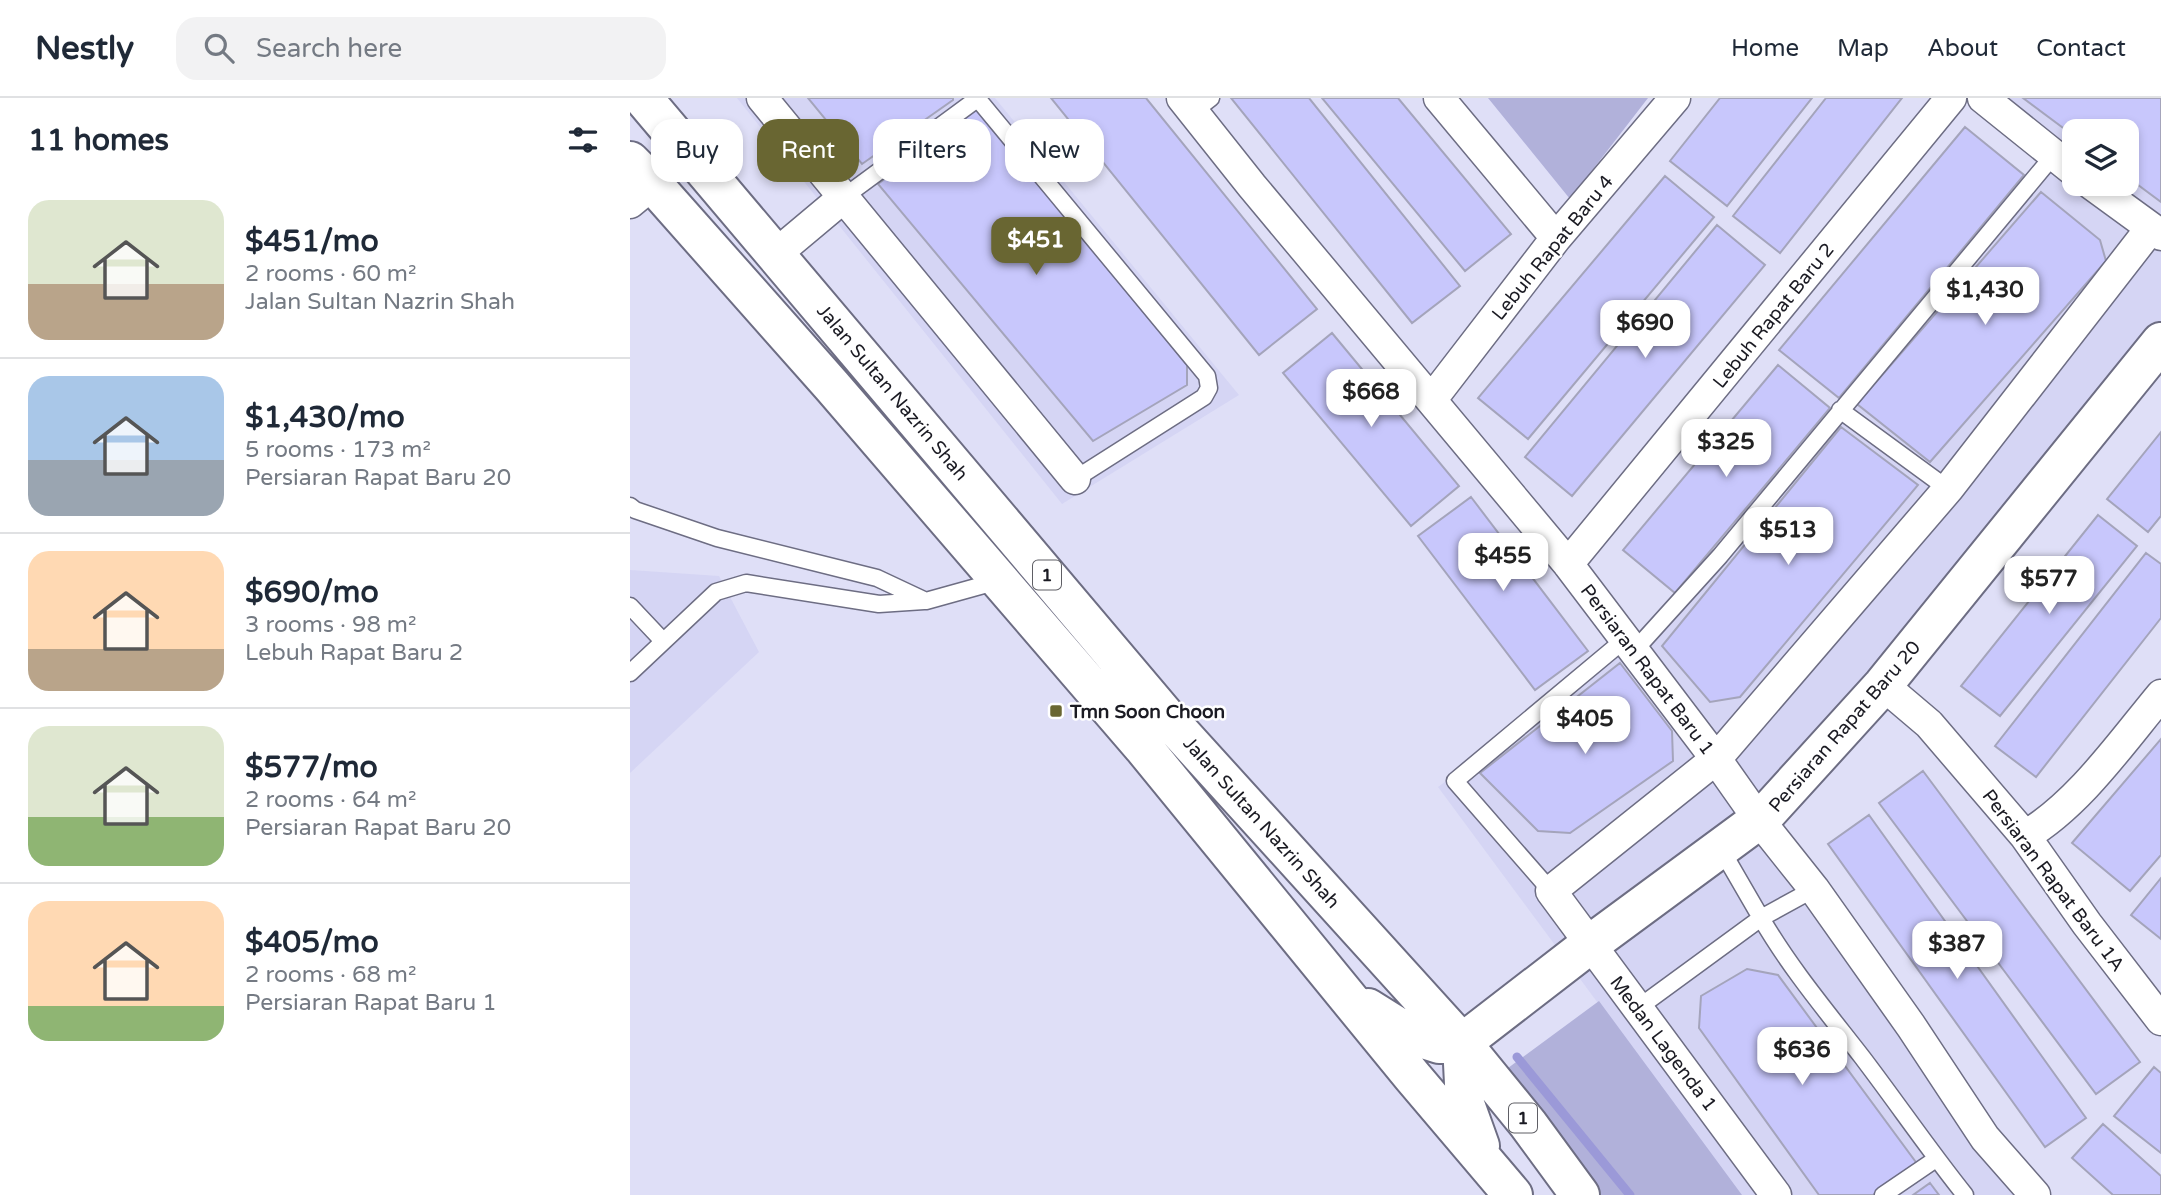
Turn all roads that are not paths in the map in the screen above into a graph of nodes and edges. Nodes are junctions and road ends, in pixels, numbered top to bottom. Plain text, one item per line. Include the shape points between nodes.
1 (643, 98) edge
2 (762, 98) edge
3 (977, 98) edge
4 (1439, 98) edge
5 (1675, 98) edge
6 (1951, 98) edge
7 (1983, 98) edge
8 (1195, 103) edge
9 (2062, 162) edge
10 (2062, 164) edge
11 (638, 183) edge
12 (2108, 196) edge
13 (844, 197) junction
14 (2156, 231) edge
15 (1556, 238) junction
16 (776, 254) junction
17 (2161, 342) edge
18 (1432, 399) junction
19 (1840, 410) junction
20 (1075, 479) joint
21 (1948, 489) junction
22 (630, 506) edge
23 (1568, 564) junction
24 (998, 581) junction
25 (926, 601) junction
26 (630, 606) edge
27 (663, 641) junction
28 (1629, 645) junction
29 (630, 673) edge
30 (1883, 685) junction
31 (2161, 695) edge
32 (1716, 759) junction
33 (1759, 820) junction
34 (2025, 836) junction
35 (1721, 849) junction
36 (1814, 889) junction
37 (1550, 891) junction
38 (1761, 918) junction
39 (1589, 945) junction
40 (1344, 992) junction
41 (1638, 1007) junction
42 (2161, 1020) edge
43 (1462, 1043) junction
44 (1936, 1159) junction
45 (1489, 1166) junction
46 (1513, 1195) edge
47 (1580, 1195) edge
48 (1776, 1195) edge
49 (1883, 1195) edge
50 (1965, 1195) edge
51 (2035, 1195) edge

1 - 16 main road, Jalan Sultan Nazrin Shah / 1
2 - 13 street
3 - 13 lane
3 - 20 lane via 1207,376 1209,388 1204,397
4 - 15 street
5 - 15 street, Lebuh Rapat Baru 4
6 - 23 street, Lebuh Rapat Baru 2
7 - 9 street
8 - 18 street, Persiaran Rapat Baru 1 via 1252,186
10 - 19 lane
11 - 24 main road, Jalan Sultan Nazrin Shah / 1 via 832,386
12 - 14 street
13 - 16 street
13 - 20 street
14 - 21 street
15 - 18 street, Lebuh Rapat Baru 4
16 - 43 main road, Jalan Sultan Nazrin Shah / 1 via 1169,720
17 - 30 main road, Persiaran Rapat Baru 20
18 - 23 street, Persiaran Rapat Baru 1
19 - 21 lane
19 - 28 lane via 1720,556
21 - 32 street
22 - 25 lane via 717,538 877,578
23 - 28 street, Persiaran Rapat Baru 1
24 - 25 lane
24 - 40 main road, Jalan Sultan Nazrin Shah / 1 via 1143,747
25 - 27 lane via 878,604 746,583 716,592
26 - 27 lane
27 - 29 lane
28 - 32 street, Persiaran Rapat Baru 1
28 - 37 lane via 1455,781
30 - 33 main road, Persiaran Rapat Baru 20
30 - 34 street, Persiaran Rapat Baru 1A via 1929,724
31 - 34 street via 2074,799
32 - 33 street, Persiaran Rapat Baru 1
32 - 37 street
33 - 35 main road, Persiaran Rapat Baru 20
33 - 36 street, Persiaran Rapat Baru 1
34 - 42 street, Persiaran Rapat Baru 1A
35 - 38 lane
35 - 39 main road, Persiaran Rapat Baru 20
36 - 38 lane
36 - 51 street, Persiaran Rapat Baru 1 via 1986,1138
37 - 39 street, Medan Lagenda 1
38 - 41 lane
38 - 44 lane via 1781,952
39 - 41 street, Medan Lagenda 1
39 - 43 main road, Persiaran Rapat Baru 20
40 - 43 main road via 1411,1035 1439,1044
40 - 45 main road, Jalan Sultan Nazrin Shah / 1
41 - 48 street, Medan Lagenda 1
43 - 45 main road via 1465,1104
43 - 47 main road, Jalan Sultan Nazrin Shah / 1
44 - 49 lane
44 - 50 lane
45 - 46 main road, Jalan Sultan Nazrin Shah / 1

